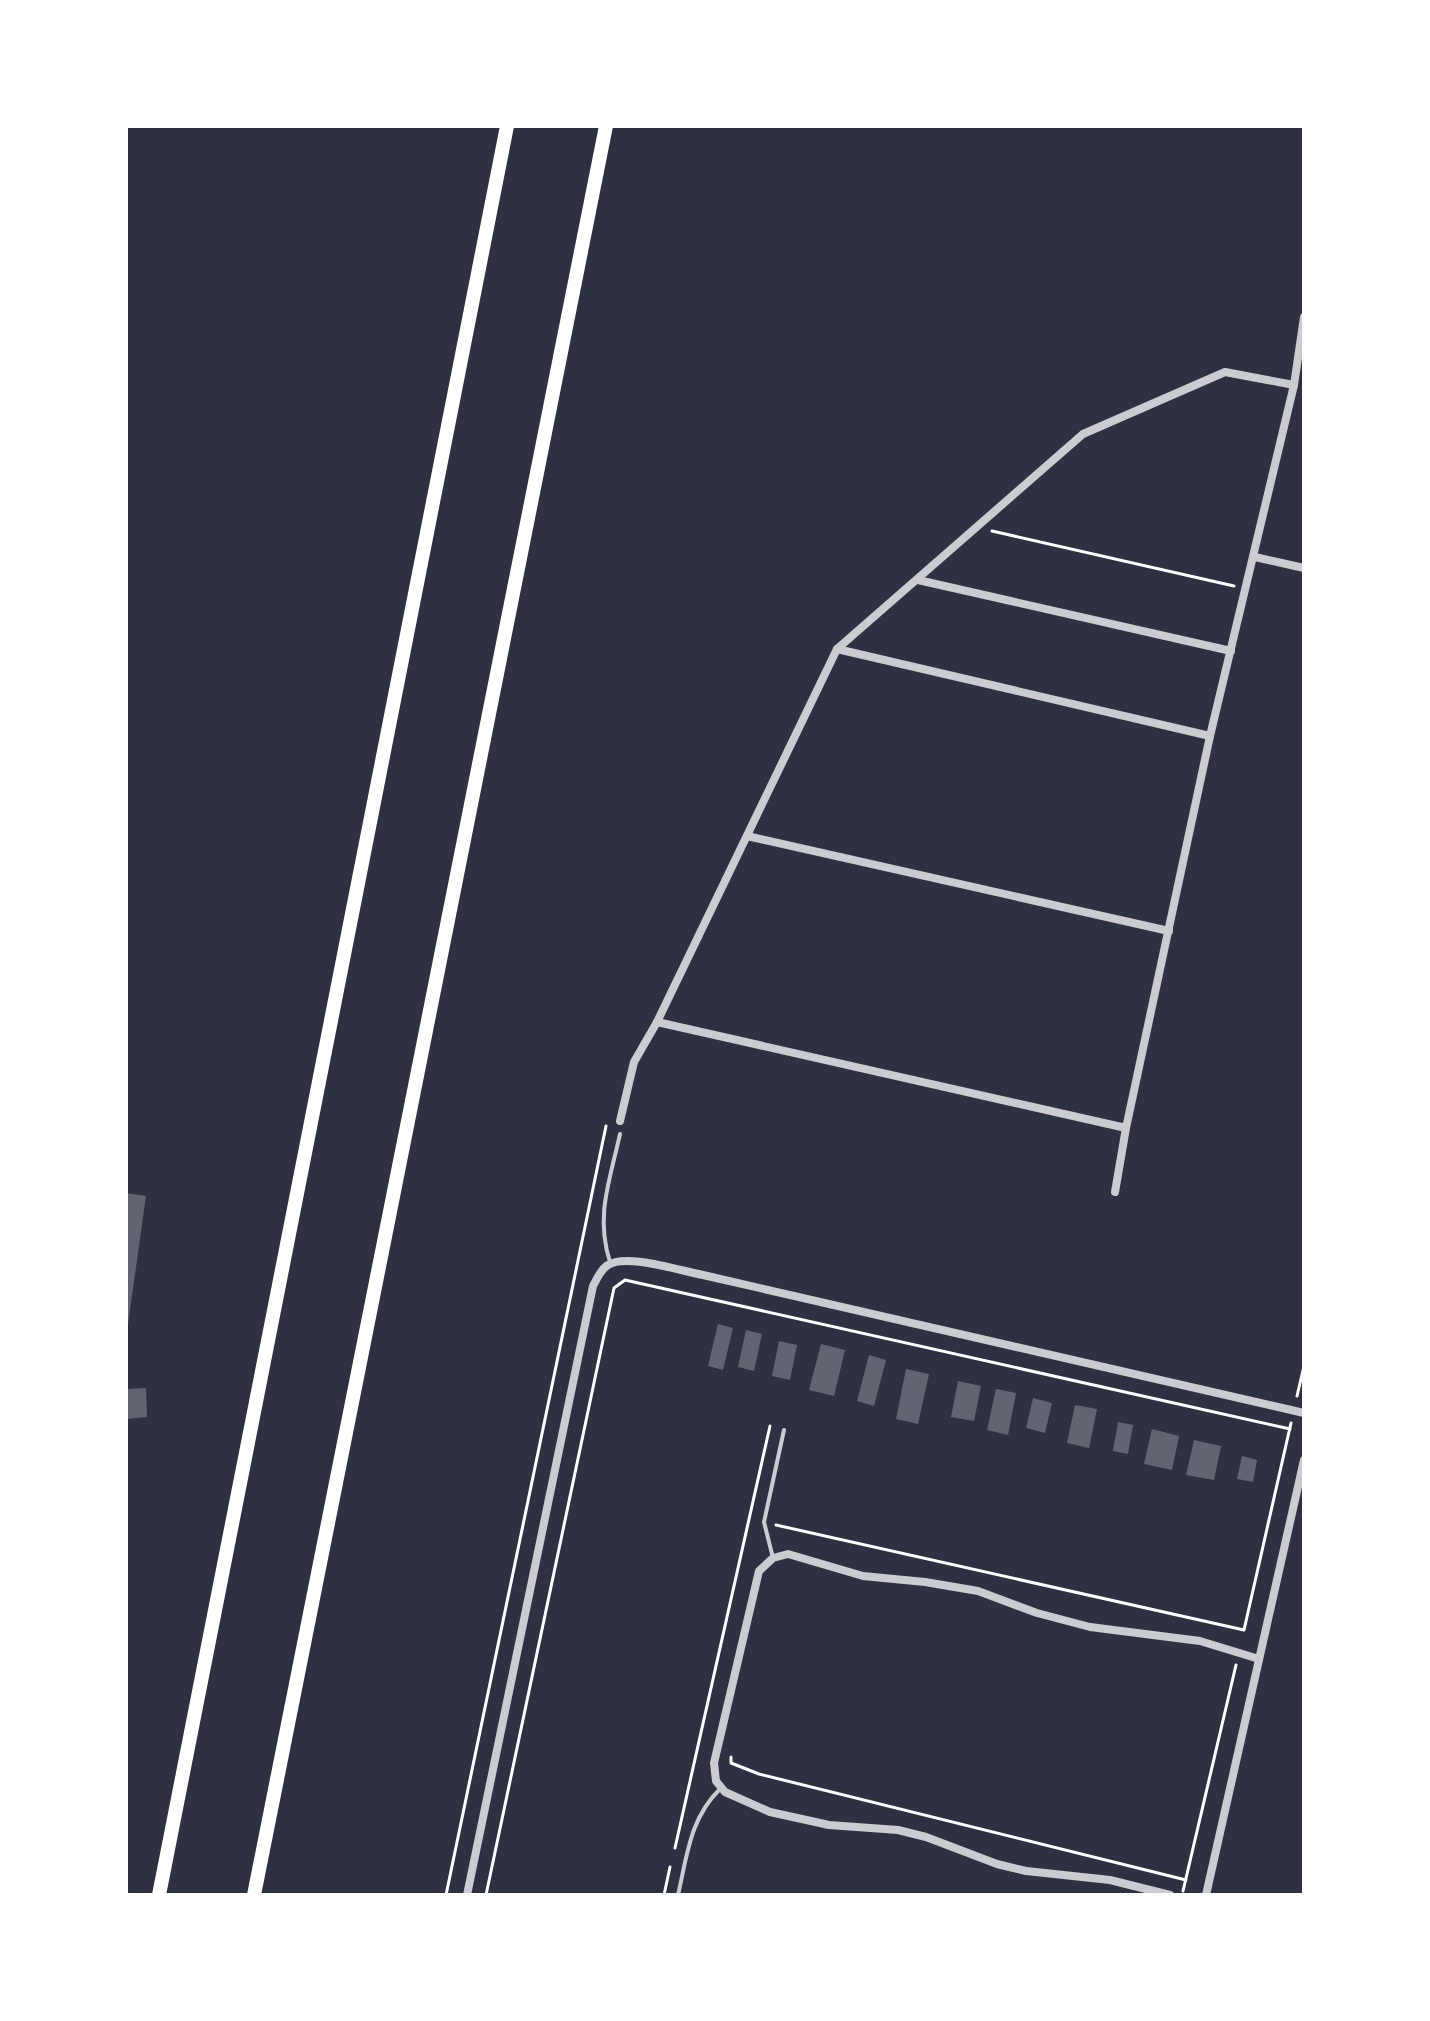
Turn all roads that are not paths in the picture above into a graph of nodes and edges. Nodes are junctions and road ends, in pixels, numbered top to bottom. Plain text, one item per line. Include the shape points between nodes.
1 (507, 126) edge
2 (606, 126) edge
3 (1304, 317) edge
4 (1294, 385) junction
5 (1255, 557) junction
6 (1304, 568) edge
7 (918, 580) junction
8 (837, 649) junction
9 (1231, 651) junction
10 (1210, 736) junction
11 (747, 836) junction
12 (1169, 931) junction
13 (657, 1022) junction
14 (620, 1121) dead end
15 (1126, 1128) junction
16 (620, 1134) dead end
17 (1115, 1192) dead end
18 (611, 1264) junction
19 (1304, 1413) edge
20 (784, 1430) dead end
21 (1304, 1460) edge
22 (773, 1558) junction
23 (1259, 1659) junction
24 (722, 1788) junction
25 (159, 1895) edge
26 (254, 1895) edge
27 (467, 1895) edge
28 (678, 1895) edge
29 (1170, 1895) edge
30 (1206, 1895) edge

1 - 25 highway
2 - 26 highway
3 - 4 street
4 - 5 street
4 - 7 street via 1225,372 1083,434
5 - 6 street
5 - 9 street
7 - 8 street
7 - 9 street
8 - 10 street
8 - 11 street
9 - 10 street
10 - 12 street
11 - 12 street
11 - 13 street
12 - 15 street
13 - 14 street via 634,1062
13 - 15 street
15 - 17 street
16 - 18 lane via 602,1223
18 - 19 street via 630,1261 703,1275
18 - 27 street via 593,1286
20 - 22 lane via 764,1522
21 - 23 street
22 - 23 street via 788,1554 863,1576 978,1591 1090,1627 1174,1636
22 - 24 street via 759,1571 753,1587 717,1746 714,1774
23 - 30 street
24 - 28 lane via 695,1823
24 - 29 street via 734,1798 801,1821 898,1830 1026,1871 1110,1880

